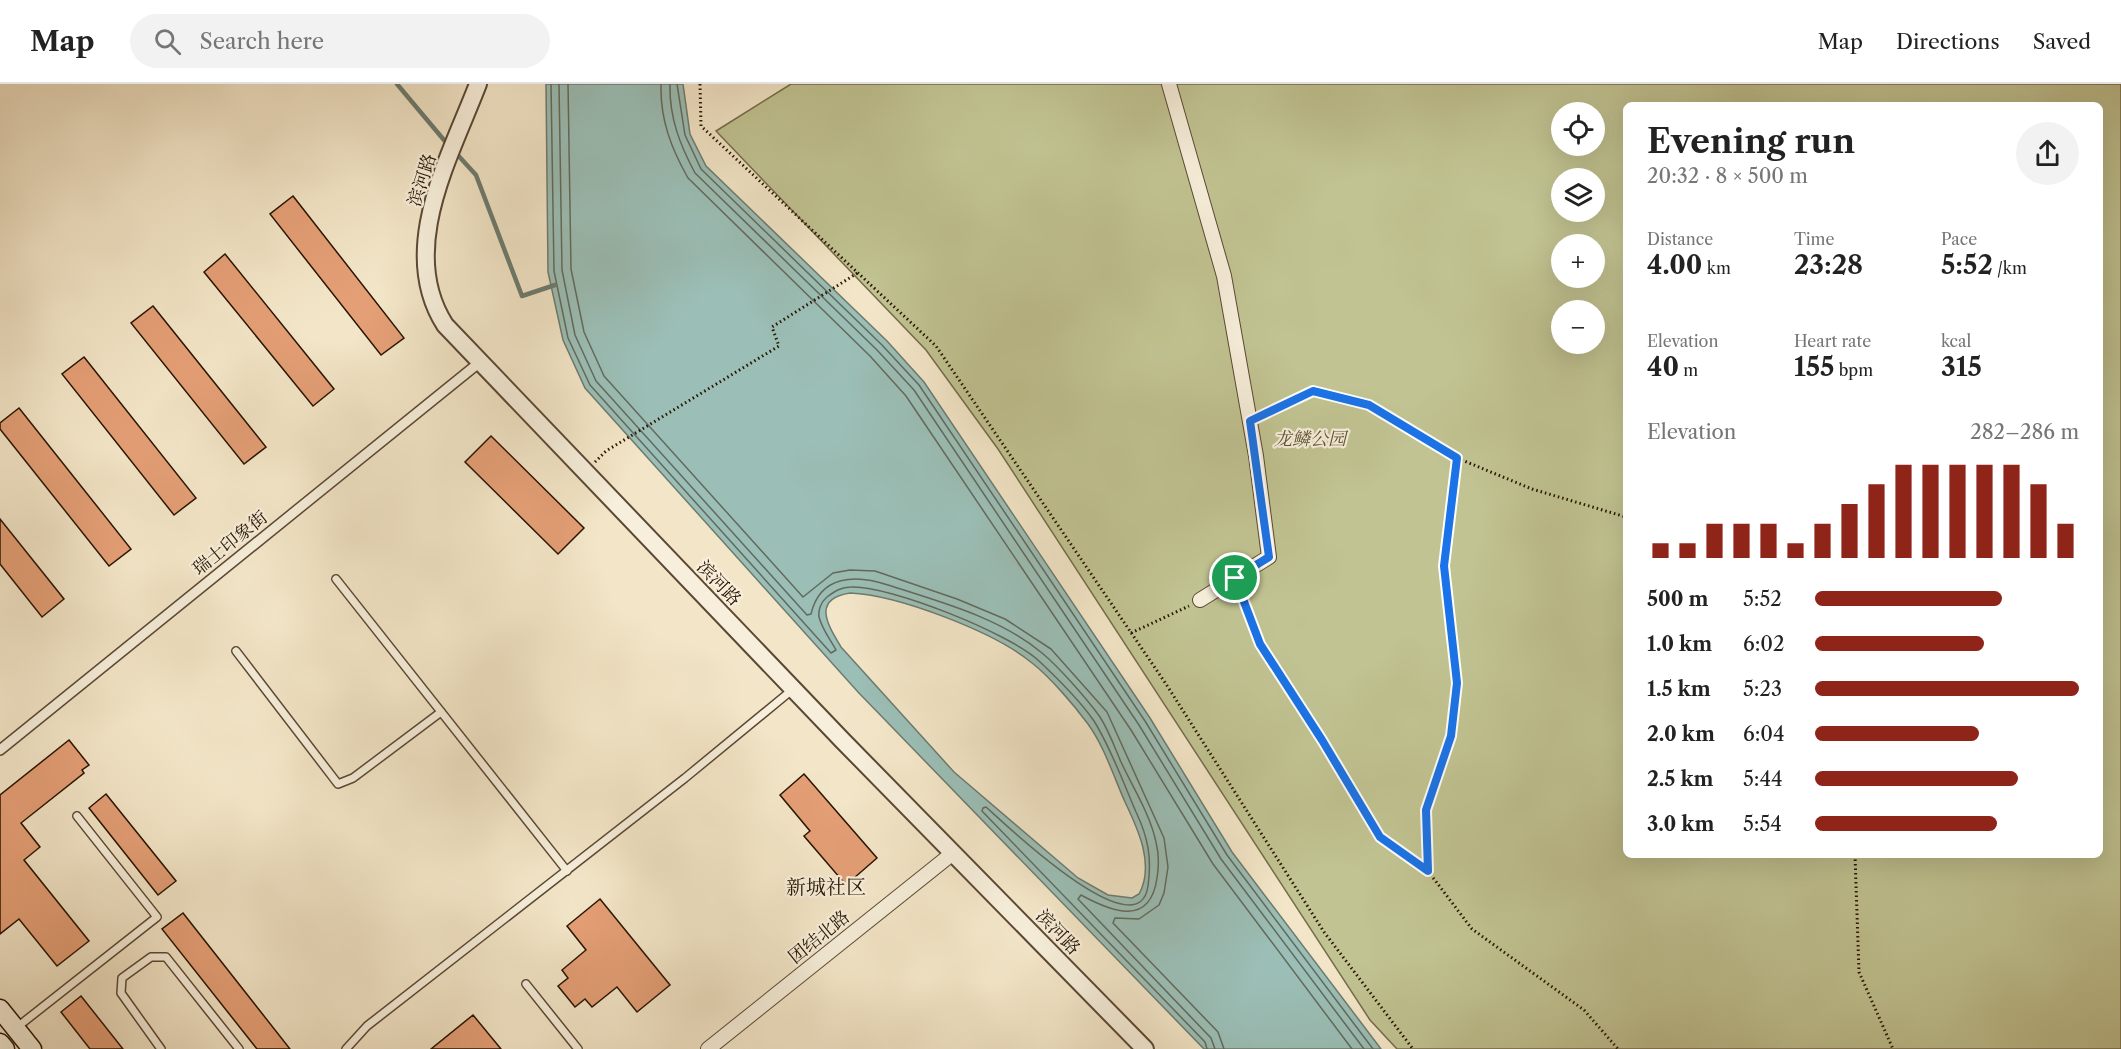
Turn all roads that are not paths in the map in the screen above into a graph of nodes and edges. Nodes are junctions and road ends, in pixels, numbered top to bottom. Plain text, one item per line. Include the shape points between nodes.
1 (478, 84) edge
2 (1169, 84) edge
3 (480, 362) junction
4 (336, 579) dead end
5 (1200, 600) road end
6 (236, 651) dead end
7 (793, 688) junction
8 (441, 712) junction
9 (0, 750) edge
10 (77, 816) dead end
11 (953, 853) junction
12 (567, 871) junction
13 (526, 984) dead end
14 (0, 1009) edge
15 (16, 1029) junction
16 (0, 1043) edge
17 (5, 1049) edge
18 (32, 1049) edge
19 (161, 1049) edge
20 (239, 1049) edge
21 (346, 1049) edge
22 (578, 1049) edge
23 (708, 1049) edge
24 (1145, 1049) edge

1 - 3 street, 滨河路 via 443,174 424,254 429,294 445,325
2 - 5 street via 1224,276 1269,557
3 - 7 street, 滨河路
3 - 9 street, 瑞士印象街
4 - 8 lane
6 - 8 lane via 338,784 353,778
7 - 11 street, 滨河路
7 - 12 lane
8 - 12 lane
10 - 15 lane via 157,917
11 - 23 street, 团结北路
11 - 24 street, 滨河路
12 - 21 lane via 367,1026
13 - 22 lane
14 - 15 main road
15 - 18 main road
16 - 17 main road
19 - 20 lane via 121,993 122,978 151,957 165,957

